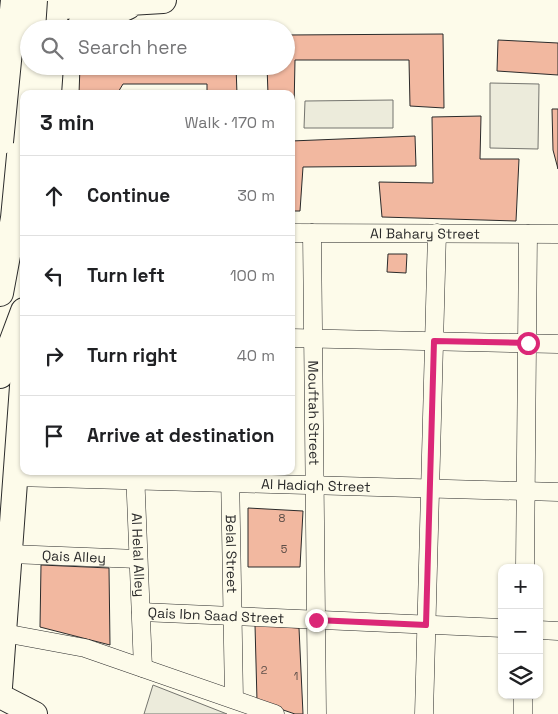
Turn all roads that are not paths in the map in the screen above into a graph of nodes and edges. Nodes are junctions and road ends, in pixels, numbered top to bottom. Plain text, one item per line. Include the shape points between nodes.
1 (14, 0) edge
2 (152, 0) edge
3 (0, 10) edge
4 (49, 11) edge
5 (101, 20) edge
6 (20, 43) edge
7 (0, 45) edge
8 (28, 75) edge
9 (50, 75) edge
10 (26, 90) edge
11 (49, 90) edge
12 (0, 142) edge
13 (20, 156) edge
14 (295, 233) edge
15 (312, 233) junction
16 (437, 233) junction
17 (528, 234) junction
18 (558, 234) edge
19 (0, 293) edge
20 (295, 338) edge
21 (313, 339) junction
22 (434, 341) junction
23 (528, 343) junction
24 (558, 344) edge
25 (20, 350) edge
26 (18, 369) edge
27 (135, 476) edge
28 (15, 477) junction
29 (231, 477) edge
30 (315, 485) junction
31 (430, 488) junction
32 (526, 491) junction
33 (558, 492) edge
34 (10, 554) junction
35 (138, 559) junction
36 (525, 564) edge
37 (140, 612) junction
38 (233, 616) junction
39 (316, 620) junction
40 (426, 625) junction
41 (498, 628) edge
42 (543, 630) edge
43 (558, 631) edge
44 (4, 633) junction
45 (143, 668) junction
46 (0, 686) edge
47 (0, 696) edge
48 (234, 699) junction
49 (523, 699) edge
50 (27, 712) edge
51 (275, 714) edge
52 (317, 714) edge
53 (424, 714) edge
54 (523, 714) edge

1 - 12 main road, bridge
2 - 4 main road
2 - 5 main road
3 - 4 main road
6 - 7 main road
8 - 10 main road
9 - 11 street
13 - 19 main road via 14,218
14 - 15 street, Al Bahary Street
15 - 16 street, Al Bahary Street
15 - 21 street, Mouftah Street
16 - 17 street, Al Bahary Street
16 - 22 street
17 - 18 street, Al Bahary Street
17 - 23 street
20 - 21 street
21 - 22 street
21 - 30 street, Mouftah Street
22 - 23 street
22 - 31 street
23 - 24 street
23 - 32 street
25 - 26 main road
26 - 28 street
27 - 28 street, Al Hadiqh Street
27 - 29 street, Al Hadiqh Street
27 - 35 street, Al Helal Alley
28 - 34 street
29 - 30 street, Al Hadiqh Street
29 - 38 street, Belal Street
30 - 31 street, Al Hadiqh Street
30 - 39 street, Mouftah Street
31 - 32 street, Al Hadiqh Street
31 - 40 street
32 - 33 street, Al Hadiqh Street
32 - 36 street
34 - 35 street, Qais Alley
34 - 44 street
35 - 37 street, Al Helal Alley
37 - 38 street, Qais Ibn Saad Street
37 - 45 street, Al Helal Alley
38 - 39 street, Qais Ibn Saad Street
38 - 48 street, Belal Street
39 - 40 street, Qais Ibn Saad Street
39 - 52 street, Mouftah Street
40 - 41 street, Qais Ibn Saad Street
40 - 53 street
42 - 43 street
44 - 45 street via 85,648
44 - 46 street
45 - 48 street
47 - 50 street
48 - 51 street
49 - 54 street

